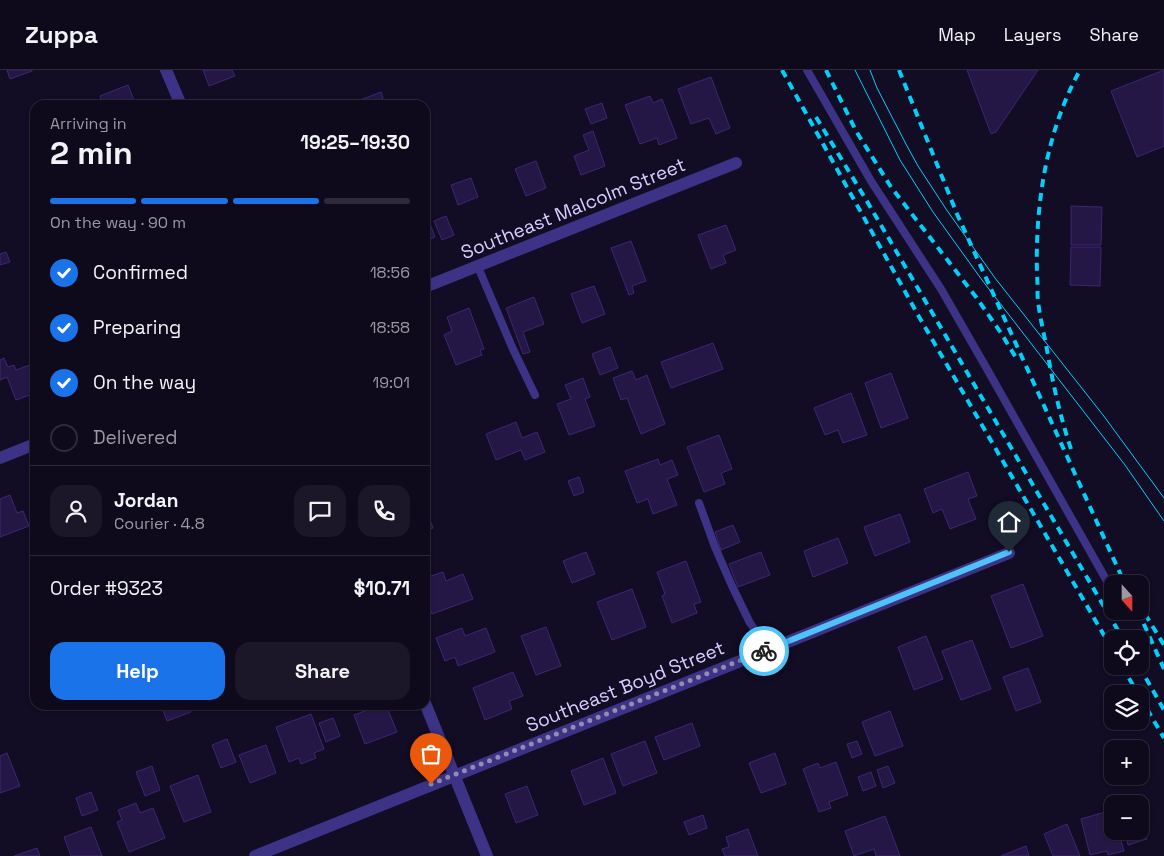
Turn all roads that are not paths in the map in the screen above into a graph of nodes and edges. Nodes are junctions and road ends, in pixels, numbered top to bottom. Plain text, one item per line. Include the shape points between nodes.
1 (166, 70) edge
2 (807, 70) edge
3 (178, 100) edge
4 (736, 163) dead end
5 (478, 266) junction
6 (430, 285) edge
7 (534, 395) dead end
8 (30, 446) edge
9 (0, 458) edge
10 (699, 504) dead end
11 (1009, 552) dead end
12 (1104, 576) edge
13 (769, 649) junction
14 (428, 710) edge
15 (454, 775) junction
16 (255, 856) edge
17 (487, 856) edge

1 - 3 street
2 - 12 lane via 871,181 950,305
4 - 5 street, Southeast Malcolm Street
5 - 6 street, Southeast Malcolm Street
5 - 7 lane
8 - 9 street
10 - 13 lane via 732,586 750,623
11 - 13 street, Southeast Boyd Street
13 - 15 street, Southeast Boyd Street
14 - 15 street
15 - 16 street, Southeast Boyd Street
15 - 17 street

